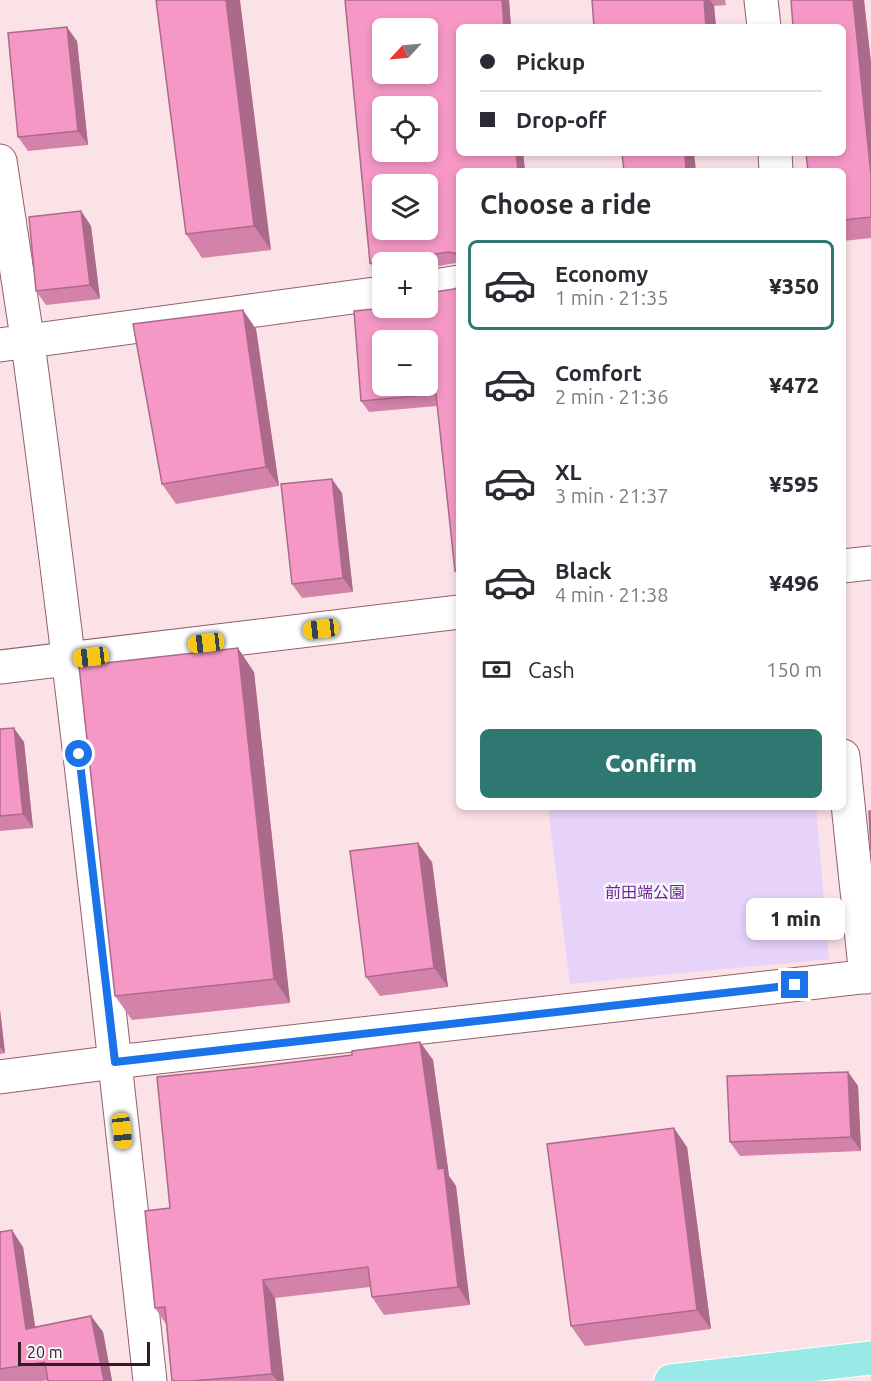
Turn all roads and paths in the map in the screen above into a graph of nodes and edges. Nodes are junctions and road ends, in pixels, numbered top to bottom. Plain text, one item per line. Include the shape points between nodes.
1 (761, 0) edge
2 (764, 24) edge
3 (0, 161) edge
4 (456, 282) edge
5 (438, 285) edge
6 (372, 294) edge
7 (14, 343) edge
8 (871, 563) edge
9 (846, 566) edge
10 (456, 612) edge
11 (68, 659) junction
12 (0, 668) edge
13 (846, 783) edge
14 (868, 977) edge
15 (115, 1062) junction
16 (0, 1077) edge
17 (871, 1358) edge
18 (150, 1381) edge
19 (671, 1381) edge

1 - 2 street
3 - 7 street
4 - 5 street
6 - 7 street
7 - 11 street
8 - 9 street
10 - 11 street
11 - 12 street
11 - 15 street
13 - 14 street
14 - 15 street
15 - 16 street
15 - 18 street
17 - 19 main road

